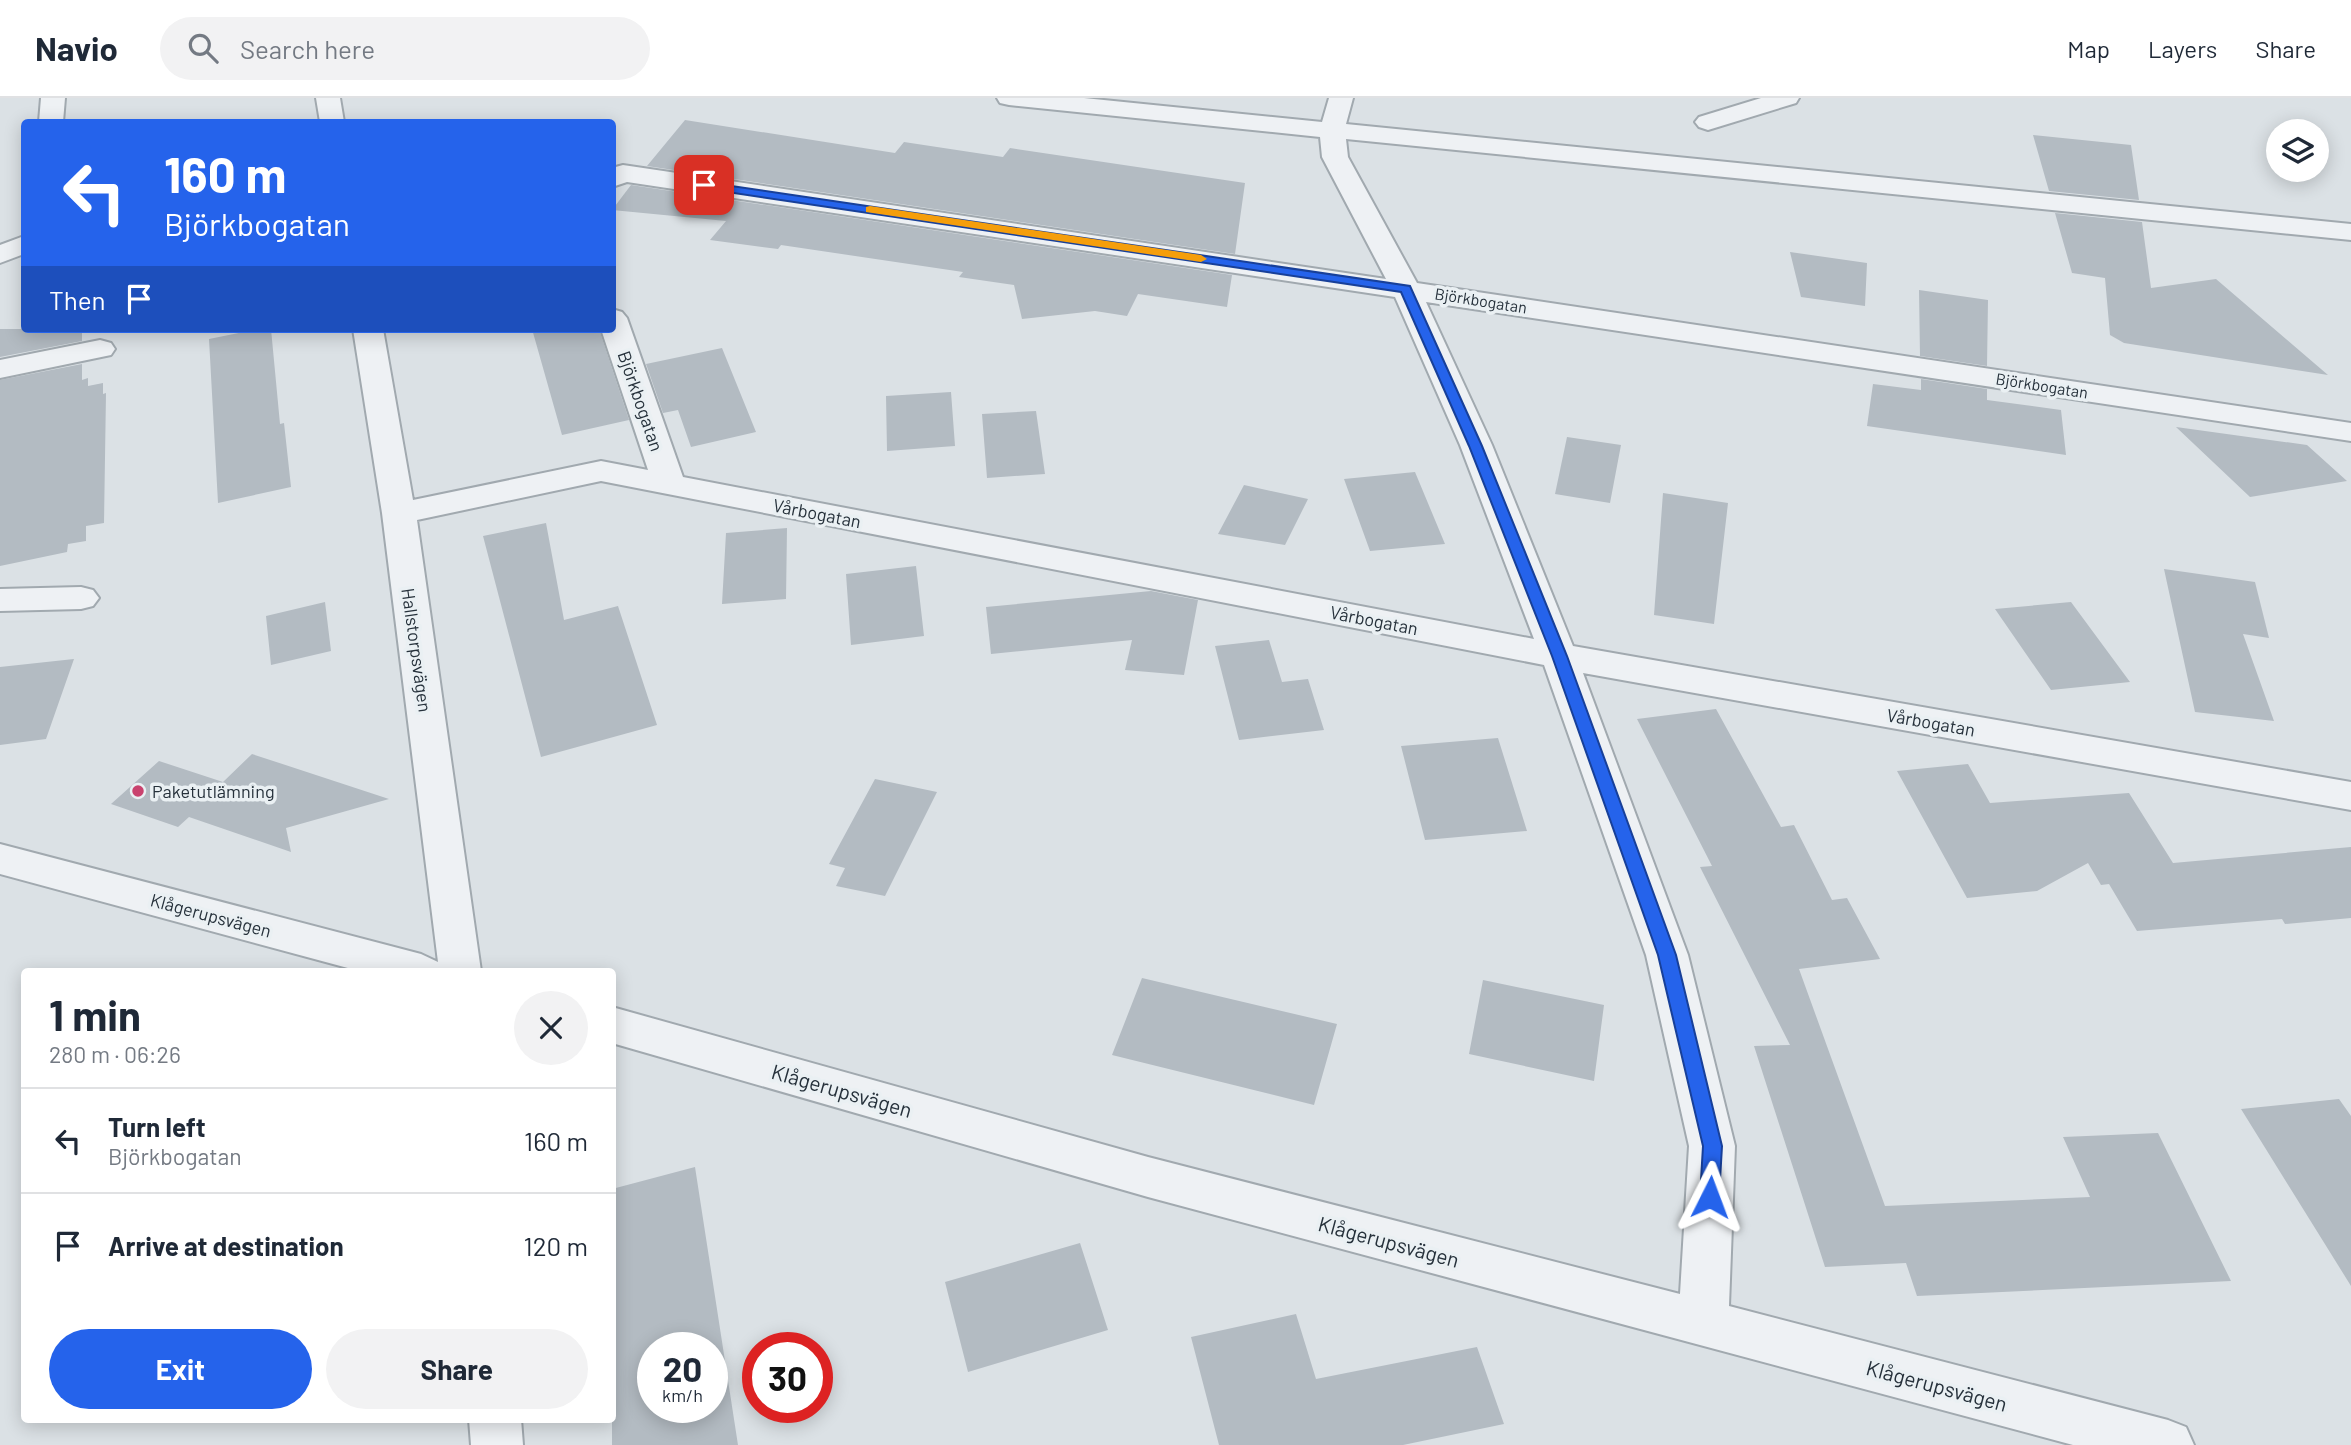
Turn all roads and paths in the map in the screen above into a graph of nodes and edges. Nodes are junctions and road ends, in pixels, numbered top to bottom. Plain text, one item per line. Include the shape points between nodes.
1 (53, 98) edge
2 (328, 98) edge
3 (1009, 98) edge
4 (1787, 98) edge
5 (1336, 114) edge
6 (51, 119) edge
7 (332, 119) edge
8 (1708, 122) dead end
9 (618, 176) edge
10 (2351, 232) edge
11 (21, 245) edge
12 (0, 255) edge
13 (1406, 289) junction
14 (616, 330) edge
15 (369, 333) edge
16 (100, 349) dead end
17 (0, 369) edge
18 (2351, 432) edge
19 (669, 484) junction
20 (399, 513) junction
21 (81, 598) dead end
22 (0, 600) edge
23 (1559, 656) junction
24 (2351, 796) edge
25 (0, 859) edge
26 (410, 968) edge
27 (460, 968) edge
28 (616, 1026) edge
29 (1703, 1324) junction
30 (495, 1423) edge
31 (2029, 1428) edge
32 (497, 1445) edge
33 (2168, 1445) edge

1 - 6 street
2 - 7 street
3 - 5 street
4 - 8 street
5 - 10 street
5 - 13 street via 1335,157
9 - 13 street, Björkbogatan
11 - 12 street
13 - 18 street, Björkbogatan
13 - 23 street via 1476,446
14 - 19 street, Björkbogatan
15 - 20 street, Hallstorpsvägen
16 - 17 street
19 - 20 street, Vårbogatan via 601,471
19 - 23 street, Vårbogatan
20 - 27 street, Hallstorpsvägen
21 - 22 street
23 - 24 street, Vårbogatan
23 - 29 street via 1667,955 1712,1146
25 - 26 street, Klågerupsvägen
28 - 29 street, Klågerupsvägen via 1148,1177
29 - 31 street, Klågerupsvägen
30 - 32 street
31 - 33 street, Klågerupsvägen

